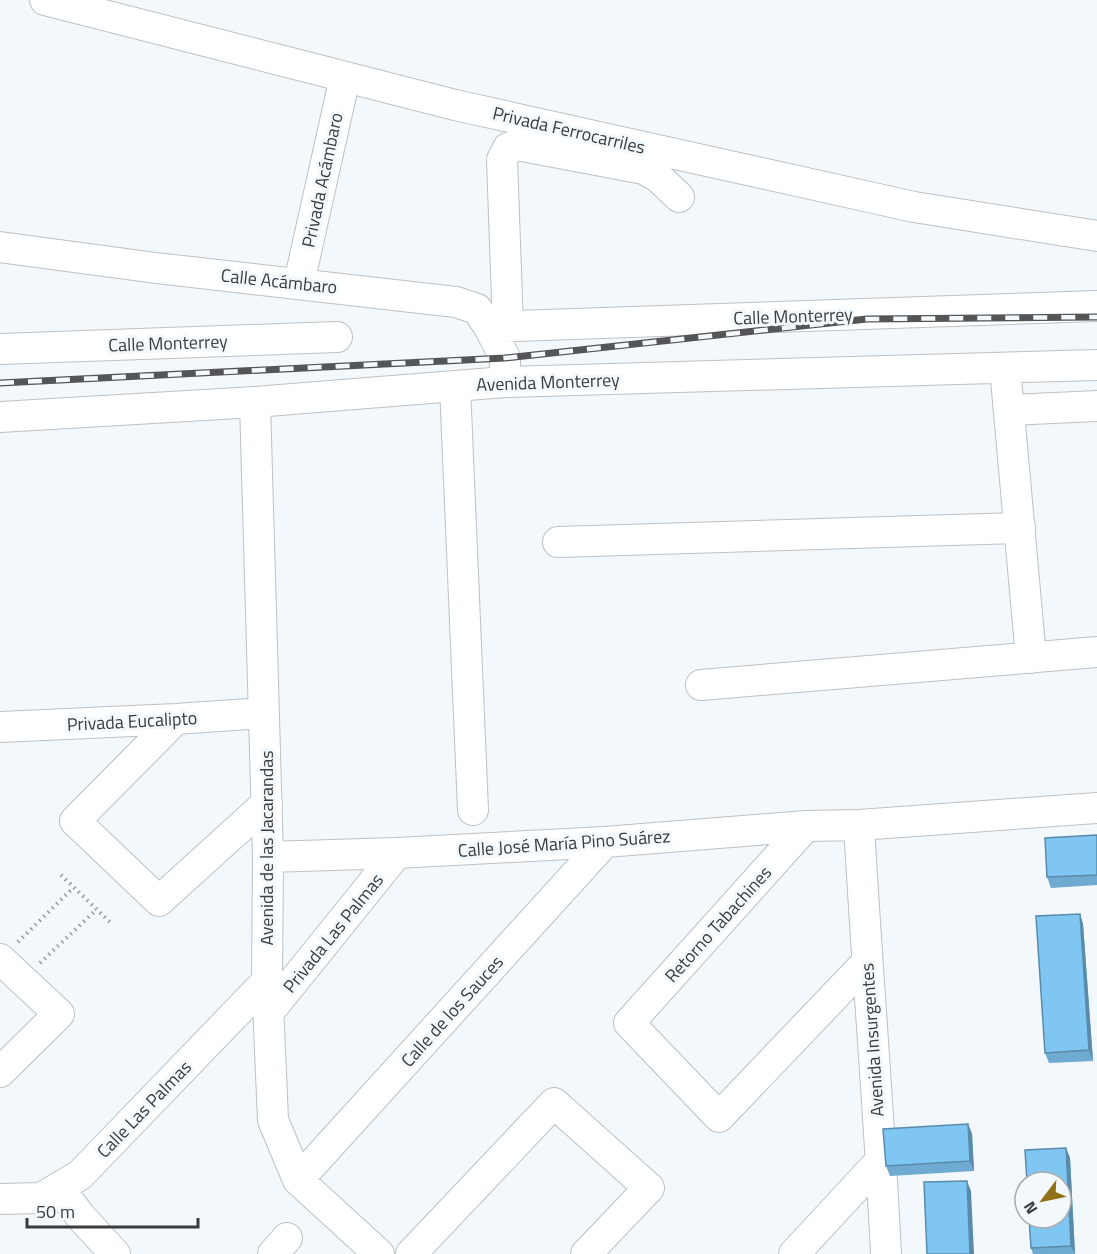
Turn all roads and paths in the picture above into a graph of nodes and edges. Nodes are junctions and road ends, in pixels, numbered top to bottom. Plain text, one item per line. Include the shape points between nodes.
1 (45, 0) edge
2 (345, 77) junction
3 (680, 196) dead end
4 (1097, 236) edge
5 (0, 247) edge
6 (299, 283) junction
7 (1097, 306) edge
8 (499, 327) junction
9 (337, 337) dead end
10 (0, 349) edge
11 (1097, 365) edge
12 (1005, 368) junction
13 (505, 382) junction
14 (455, 386) junction
15 (255, 402) junction
16 (1097, 406) edge
17 (1009, 410) junction
18 (0, 417) edge
19 (1020, 528) junction
20 (558, 542) dead end
21 (1097, 652) edge
22 (1031, 658) junction
23 (701, 685) dead end
24 (264, 713) junction
25 (177, 719) junction
26 (0, 727) edge
27 (267, 803) junction
28 (1097, 808) edge
29 (473, 810) dead end
30 (859, 825) junction
31 (806, 826) junction
32 (606, 842) junction
33 (397, 853) junction
34 (268, 857) junction
35 (61, 876) dead end
36 (73, 888) junction
37 (96, 910) junction
38 (112, 924) dead end
39 (8, 951) edge
40 (866, 963) junction
41 (22, 980) junction
42 (267, 981) junction
43 (268, 1013) junction
44 (0, 1072) edge
45 (882, 1159) junction
46 (298, 1180) junction
47 (59, 1188) junction
48 (0, 1199) edge
49 (115, 1254) edge
50 (379, 1254) edge
51 (411, 1254) edge
52 (586, 1254) edge
53 (794, 1254) edge
54 (886, 1254) edge

1 - 2 street, Privada Ferrocarriles
2 - 4 street, Privada Ferrocarriles via 454,105 914,207
2 - 6 street, Privada Acámbaro
3 - 8 street via 644,169 517,145 508,148 502,160
5 - 6 street, Calle Acámbaro
6 - 8 street, Calle Acámbaro via 456,302 477,309
7 - 8 street, Calle Monterrey
8 - 13 street, Calle Acámbaro via 506,358
9 - 10 street, Calle Monterrey
11 - 12 street, Avenida Monterrey
12 - 13 street, Avenida Monterrey
12 - 17 street
13 - 14 street, Avenida Monterrey
14 - 15 street, Avenida Monterrey
14 - 29 street
15 - 18 street, Avenida Monterrey
15 - 24 street, Avenida de las Jacarandas
16 - 17 street
17 - 19 street
19 - 20 street
19 - 22 street
21 - 22 street
22 - 23 street
24 - 25 street, Privada Eucalipto
24 - 27 street, Avenida de las Jacarandas
25 - 26 street, Privada Eucalipto
25 - 27 street via 75,821 159,901
27 - 34 street, Avenida de las Jacarandas
28 - 30 street, Calle José María Pino Suárez
30 - 31 street, Calle José María Pino Suárez
30 - 40 street, Avenida Insurgentes
31 - 32 street, Calle José María Pino Suárez
31 - 40 street, Retorno Tabachines via 629,1023 719,1117
32 - 33 street, Calle José María Pino Suárez
32 - 46 street, Calle de los Sauces
33 - 34 street, Calle José María Pino Suárez
33 - 43 street, Privada Las Palmas
34 - 42 street, Avenida de las Jacarandas
35 - 36 path
36 - 37 path
36 - 39 path
37 - 38 path
37 - 41 path
39 - 41 street
40 - 45 street, Avenida Insurgentes
41 - 44 street via 59,1014
42 - 43 street, Avenida de las Jacarandas
42 - 47 street, Calle Las Palmas via 80,1175
43 - 46 street, Avenida de las Jacarandas via 273,1120
45 - 53 street
45 - 54 street, Avenida Insurgentes
46 - 50 street, Avenida de las Jacarandas
47 - 48 street, Calle Las Palmas via 41,1198
47 - 49 street
51 - 52 street via 554,1103 649,1188

